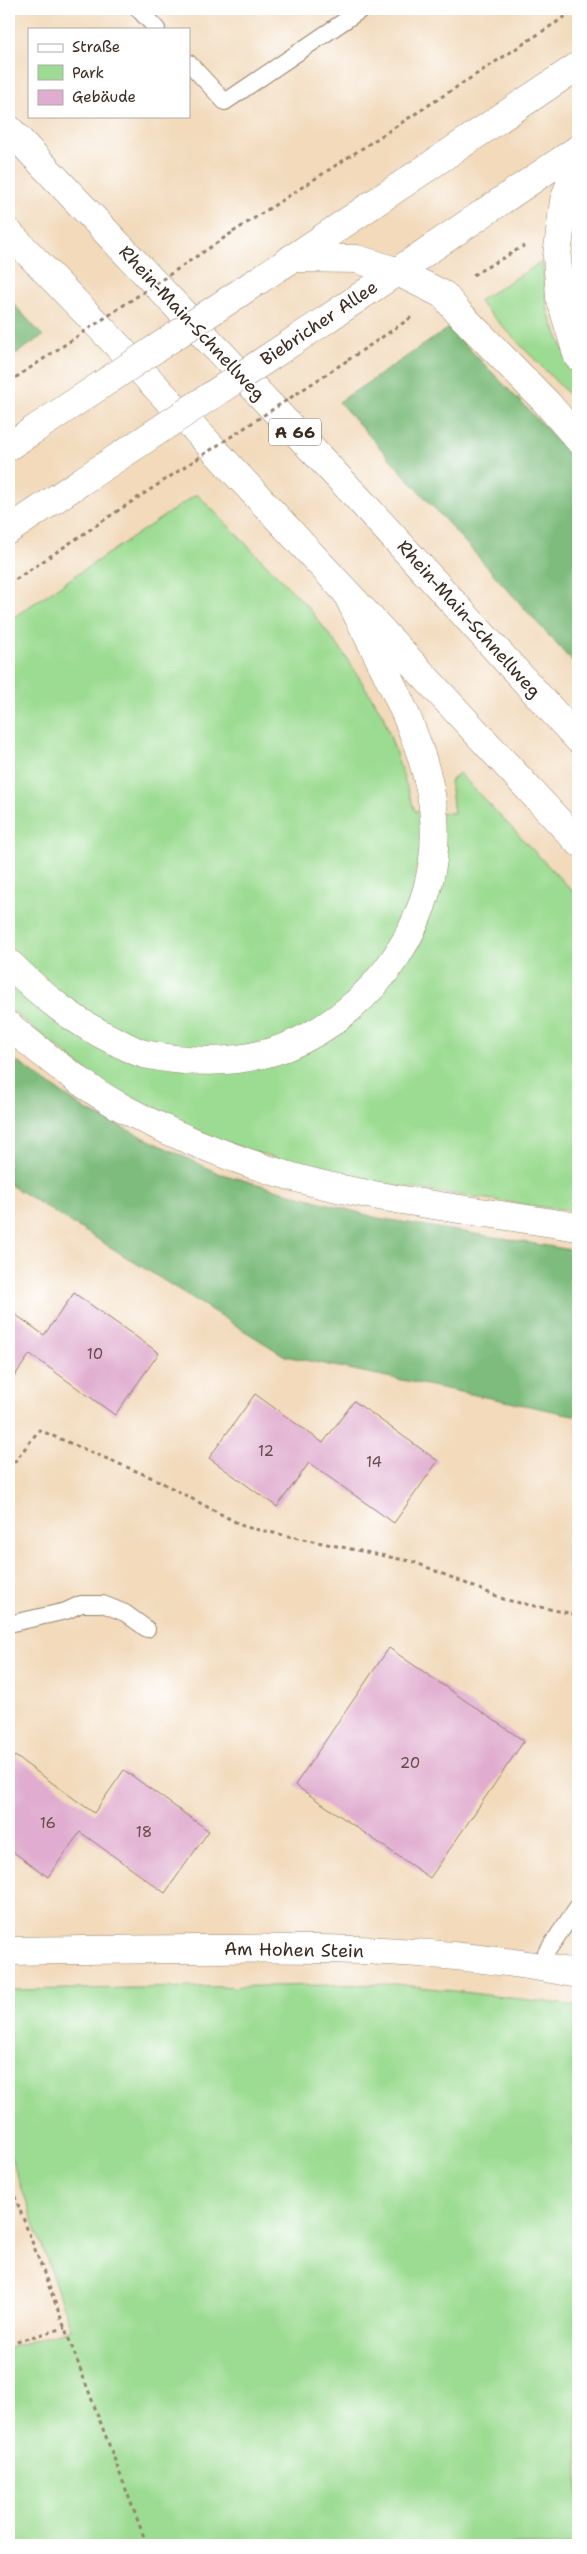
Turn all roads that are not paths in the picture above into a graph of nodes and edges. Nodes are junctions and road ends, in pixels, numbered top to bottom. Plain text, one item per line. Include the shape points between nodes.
1 (138, 9) edge
2 (362, 9) edge
3 (156, 28) edge
4 (190, 64) edge
5 (578, 66) edge
6 (9, 129) edge
7 (578, 149) edge
8 (578, 161) edge
9 (9, 233) edge
10 (285, 263) junction
11 (396, 270) junction
12 (578, 357) edge
13 (578, 439) edge
14 (9, 446) edge
15 (9, 530) edge
16 (347, 594) junction
17 (578, 739) edge
18 (578, 842) edge
19 (9, 963) edge
20 (9, 1026) edge
21 (578, 1227) edge
22 (9, 1624) edge
23 (146, 1629) dead end
24 (578, 1906) edge
25 (9, 1951) edge
26 (537, 1966) junction
27 (578, 1974) edge

1 - 3 lane
2 - 4 lane via 225,102
5 - 10 main road
6 - 17 main road, Rhein-Main-Schnellweg / A 66 via 356,496
7 - 11 main road, Biebricher Allee
8 - 12 main road via 564,201 557,256 560,297
9 - 16 main road
10 - 11 main road via 357,259
10 - 14 main road, bridge
11 - 13 main road via 444,295
11 - 15 main road, Biebricher Allee, bridge
16 - 18 main road
16 - 19 main road via 417,743 427,770 434,818 432,867 419,914 397,957 366,994 328,1025 285,1047 238,1059 190,1061 142,1054 91,1030 41,995
20 - 21 main road via 58,1066 118,1105 184,1139 341,1189
22 - 23 lane via 66,1611 81,1604 103,1604 125,1613
24 - 26 lane
25 - 26 main road, Am Hohen Stein via 307,1948 423,1953
26 - 27 main road, Am Hohen Stein

